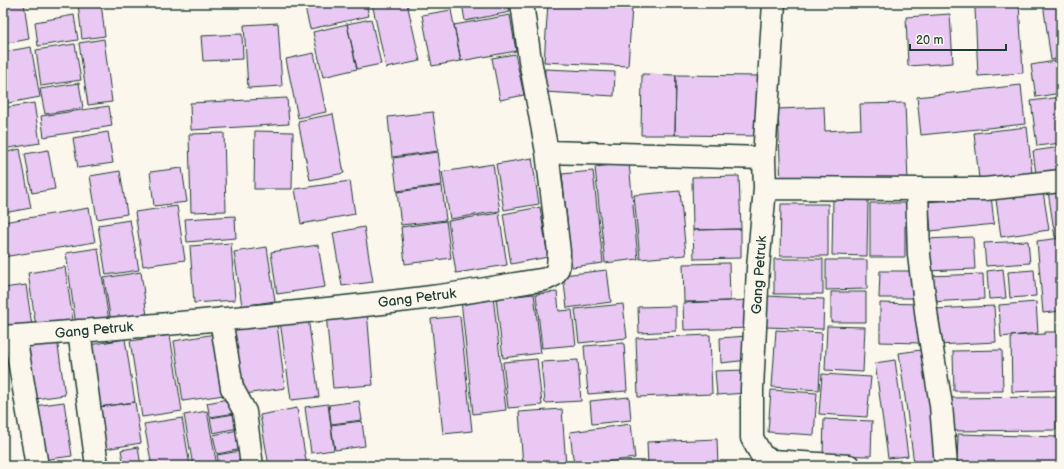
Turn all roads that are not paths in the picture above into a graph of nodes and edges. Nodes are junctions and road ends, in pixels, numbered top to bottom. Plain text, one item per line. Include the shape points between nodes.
1 (522, 3) edge
2 (774, 3) edge
3 (547, 152) junction
4 (764, 158) junction
5 (1061, 181) edge
6 (765, 188) junction
7 (918, 189) junction
8 (221, 319) junction
9 (79, 331) junction
10 (9, 336) edge
11 (772, 464) edge
12 (37, 466) edge
13 (97, 466) edge
14 (252, 466) edge
15 (849, 466) edge
16 (946, 466) edge

1 - 3 street, Gang Petruk
2 - 4 street, Gang Petruk
3 - 4 street
3 - 8 street, Gang Petruk via 559,252 558,268 554,276 433,296
4 - 6 street, Gang Petruk
5 - 7 street via 985,189
6 - 7 street
6 - 11 street, Gang Petruk via 757,290 752,438 762,456
7 - 16 street via 919,255 941,405
8 - 9 street, Gang Petruk
8 - 14 street via 232,388 245,412
9 - 10 street, Gang Petruk
9 - 13 street
10 - 12 street
11 - 15 street, Gang Petruk

